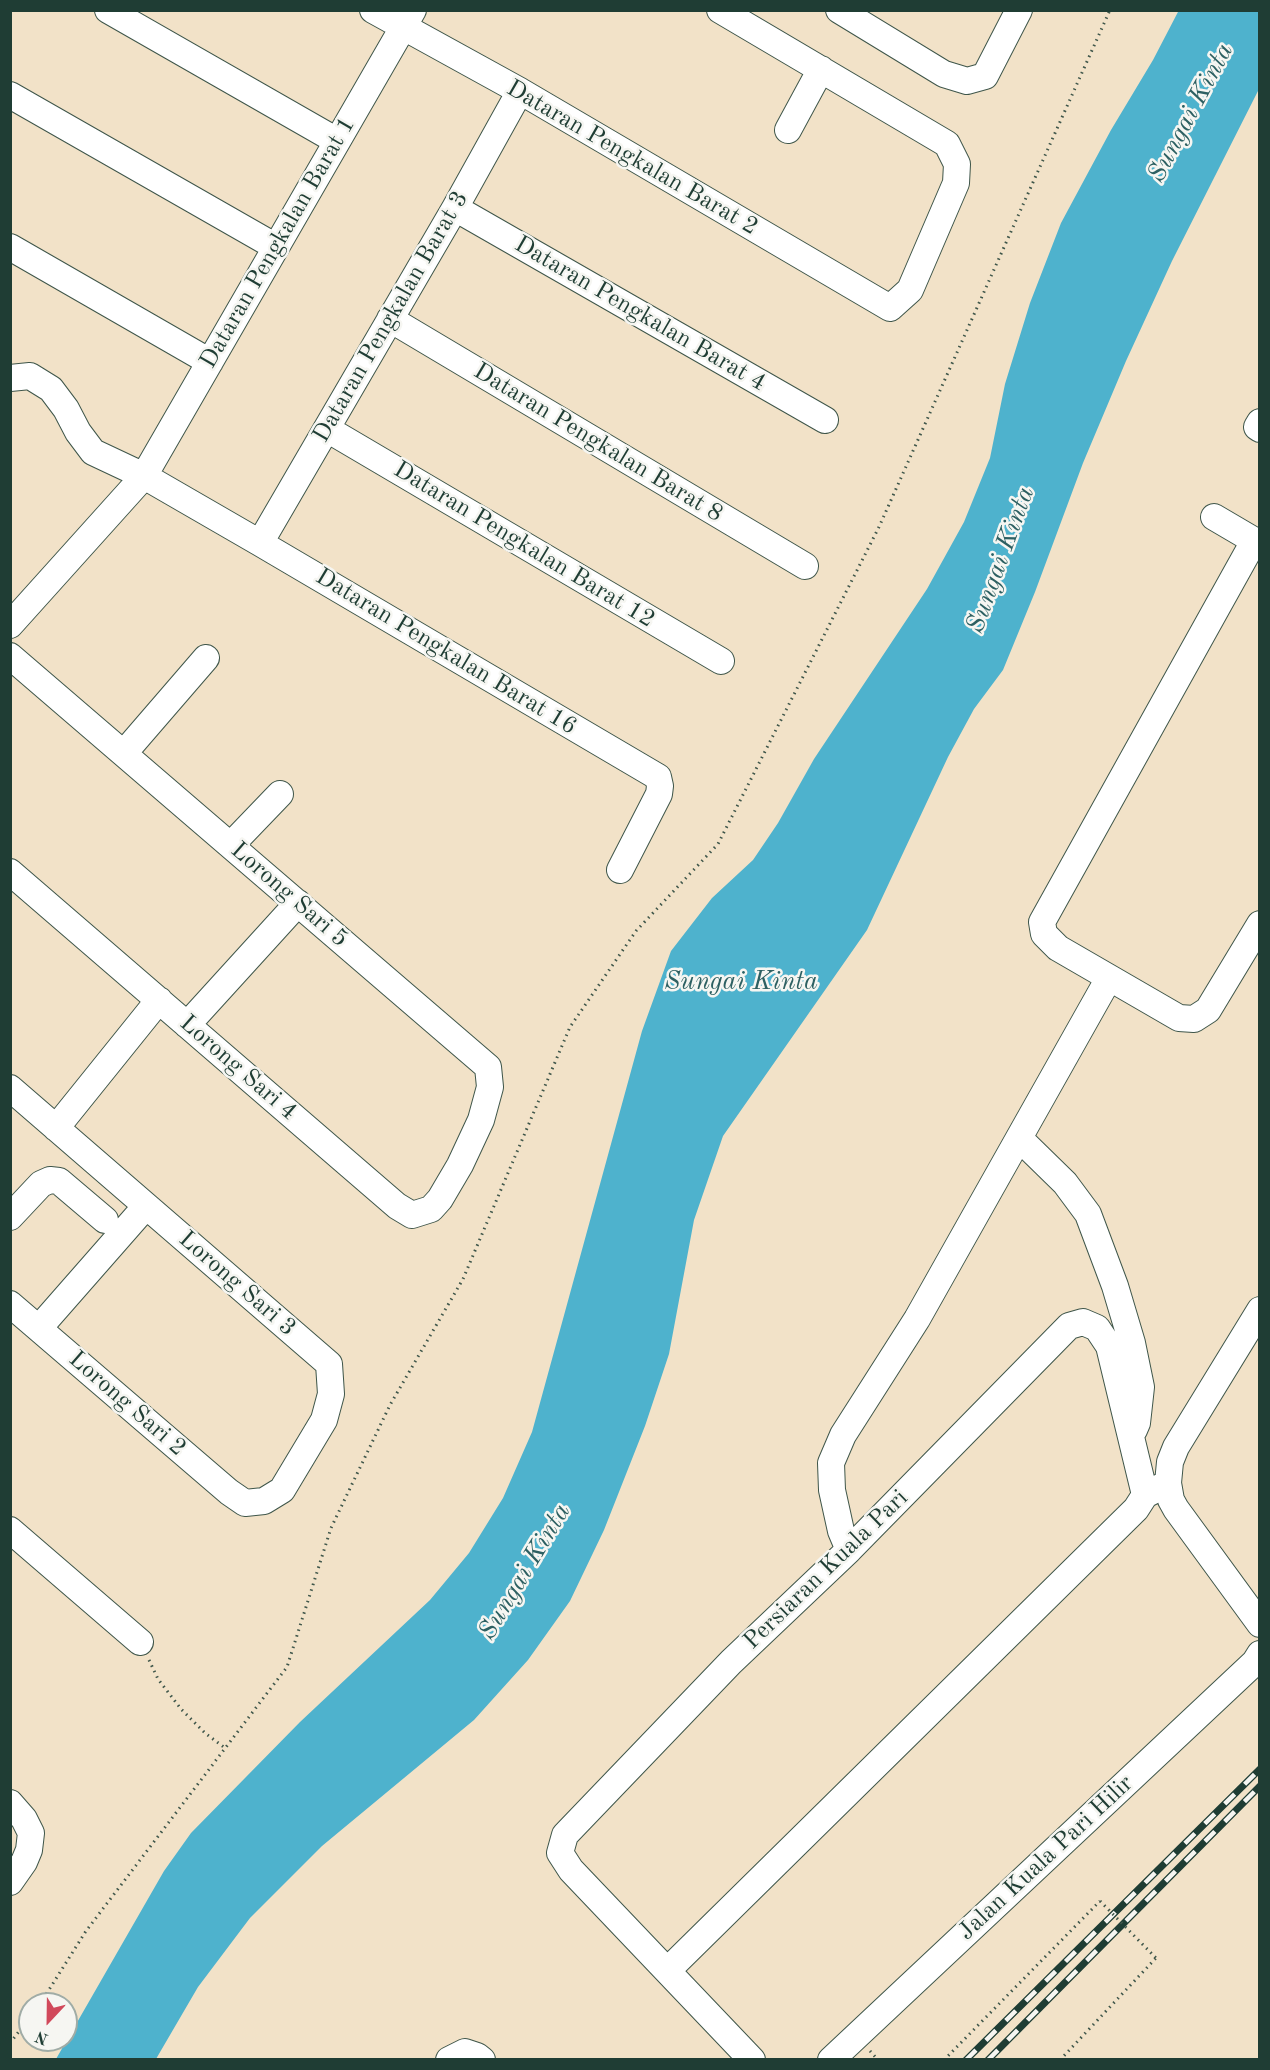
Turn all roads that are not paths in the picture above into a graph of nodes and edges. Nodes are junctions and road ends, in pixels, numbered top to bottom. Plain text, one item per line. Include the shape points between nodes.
1 (108, 10) edge
2 (373, 10) edge
3 (720, 10) edge
4 (839, 10) edge
5 (1019, 10) edge
6 (408, 19) edge
7 (821, 69) junction
8 (520, 91) junction
9 (10, 95) edge
10 (788, 130) dead end
11 (337, 141) junction
12 (455, 208) junction
13 (10, 247) edge
14 (276, 247) junction
15 (390, 319) junction
16 (210, 362) junction
17 (10, 378) edge
18 (825, 420) dead end
19 (1260, 422) edge
20 (327, 429) junction
21 (1260, 429) edge
22 (144, 476) junction
23 (1214, 517) dead end
24 (1257, 542) edge
25 (260, 543) junction
26 (805, 566) dead end
27 (10, 625) edge
28 (10, 656) edge
29 (206, 658) dead end
30 (721, 661) dead end
31 (124, 753) junction
32 (280, 794) dead end
33 (231, 845) junction
34 (620, 870) dead end
35 (10, 872) edge
36 (298, 903) junction
37 (1260, 924) edge
38 (1109, 978) junction
39 (159, 1000) junction
40 (187, 1025) junction
41 (10, 1088) edge
42 (56, 1128) junction
43 (1020, 1139) junction
44 (460, 1165) joint
45 (146, 1206) junction
46 (10, 1217) edge
47 (105, 1220) dead end
48 (12, 1310) edge
49 (1260, 1310) edge
50 (39, 1328) junction
51 (1130, 1432) junction
52 (1168, 1483) junction
53 (1145, 1495) junction
54 (245, 1503) joint
55 (10, 1530) edge
56 (849, 1550) junction
57 (1260, 1624) edge
58 (140, 1642) road end
59 (1260, 1654) edge
60 (10, 1803) edge
61 (17, 1872) edge
62 (668, 1970) junction
63 (449, 2060) edge
64 (482, 2060) edge
65 (752, 2060) edge
66 (831, 2060) edge

1 - 11 street
2 - 6 street, Dataran Pengkalan Barat 2
3 - 7 street
4 - 5 street via 944,74 967,81 985,76
6 - 8 street, Dataran Pengkalan Barat 2
6 - 11 street, Dataran Pengkalan Barat 1
7 - 8 street, Dataran Pengkalan Barat 2 via 947,144 957,164 956,183 910,290 890,308
7 - 10 street
8 - 12 street, Dataran Pengkalan Barat 3
9 - 14 street
11 - 14 street, Dataran Pengkalan Barat 1
12 - 15 street, Dataran Pengkalan Barat 3
12 - 18 street, Dataran Pengkalan Barat 4
13 - 16 street
14 - 16 street, Dataran Pengkalan Barat 1
15 - 20 street, Dataran Pengkalan Barat 3
15 - 26 street, Dataran Pengkalan Barat 8
16 - 22 street, Dataran Pengkalan Barat 1
17 - 22 street, Dataran Pengkalan Barat 16 via 30,376 51,389 93,452
19 - 21 street
20 - 25 street, Dataran Pengkalan Barat 3
20 - 30 street, Dataran Pengkalan Barat 12
22 - 25 street, Dataran Pengkalan Barat 16
22 - 27 street, Dataran Pengkalan Barat 1
23 - 24 street
24 - 38 street via 1042,922 1044,934 1058,948
25 - 34 street, Dataran Pengkalan Barat 16 via 658,777 659,794
28 - 31 street, Lorong Sari 5
29 - 31 street
31 - 33 street, Lorong Sari 5
32 - 33 street
33 - 36 street, Lorong Sari 5
35 - 39 street, Lorong Sari 4
36 - 40 street
36 - 44 street, Lorong Sari 5 via 488,1067 490,1087 481,1120
37 - 38 street via 1208,1010 1194,1018 1179,1018
38 - 43 street
39 - 40 street, Lorong Sari 4
39 - 42 street
40 - 44 street, Lorong Sari 4 via 412,1215 435,1204
41 - 42 street, Lorong Sari 3
42 - 45 street, Lorong Sari 3
43 - 51 street via 1065,1183 1088,1214 1115,1286 1141,1387 1136,1429
43 - 56 street via 917,1319 843,1435 831,1463 832,1490
45 - 50 street
45 - 54 street, Lorong Sari 3 via 329,1364 331,1394 324,1420 282,1490 264,1501
46 - 47 street via 41,1184 50,1180 59,1181
48 - 50 street, Lorong Sari 2
49 - 52 street via 1176,1448
50 - 54 street, Lorong Sari 2
51 - 53 street, Persiaran Kuala Pari
51 - 56 street, Persiaran Kuala Pari via 1109,1346 1097,1328 1083,1322 1069,1326
52 - 53 street
52 - 57 street via 1176,1509
53 - 62 street via 1136,1509
55 - 58 street
56 - 62 street, Persiaran Kuala Pari via 731,1662 565,1835 561,1853 571,1870
59 - 66 street, Jalan Kuala Pari Hilir
60 - 61 street via 32,1833 29,1850
62 - 65 street, Persiaran Kuala Pari
63 - 64 street via 465,2052

